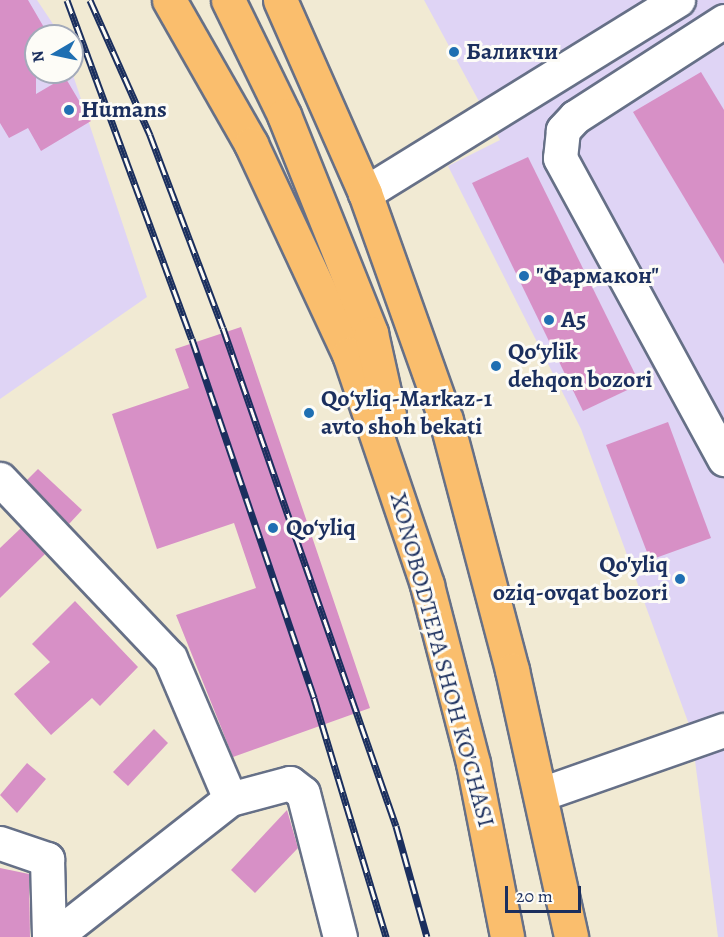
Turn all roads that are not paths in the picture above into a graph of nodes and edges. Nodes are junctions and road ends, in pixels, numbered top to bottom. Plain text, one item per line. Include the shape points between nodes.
1 (169, 0) edge
2 (228, 0) edge
3 (280, 0) edge
4 (678, 0) edge
5 (724, 21) edge
6 (365, 193) junction
7 (724, 459) edge
8 (0, 479) edge
9 (427, 585) junction
10 (724, 730) edge
11 (541, 794) junction
12 (230, 799) junction
13 (0, 843) edge
14 (49, 937) edge
15 (54, 937) edge
16 (340, 937) edge
17 (507, 937) edge
18 (571, 937) edge

1 - 9 highway, XONOBODTEPA SHOH KO'CHASI via 251,144 350,354
2 - 9 highway via 312,182 371,333
3 - 6 highway
4 - 6 street
5 - 7 street via 575,117 562,130 560,158
6 - 11 highway via 446,420
8 - 12 street via 170,658
9 - 17 highway, XONOBODTEPA SHOH KO'CHASI via 473,763
10 - 11 street
11 - 18 highway
12 - 15 street
12 - 16 street via 290,783 303,793
13 - 14 street via 47,859

